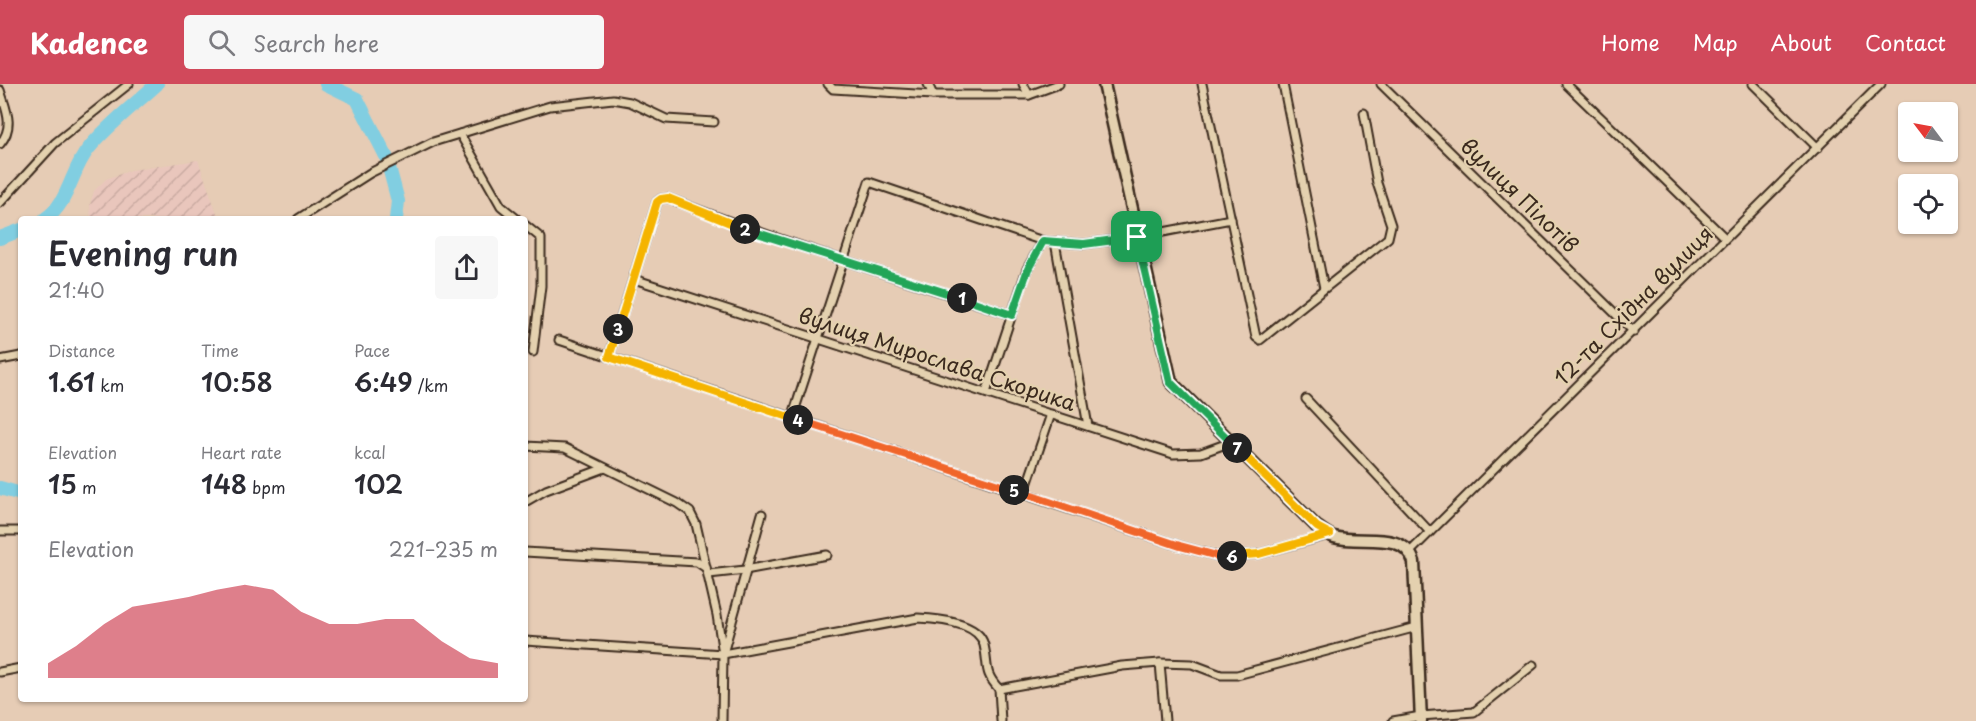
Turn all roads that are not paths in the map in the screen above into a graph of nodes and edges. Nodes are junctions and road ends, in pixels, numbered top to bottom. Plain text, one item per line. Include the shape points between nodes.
1 (129, 84) edge
2 (928, 84) edge
3 (1023, 84) edge
4 (1059, 84) edge
5 (1104, 84) edge
6 (1202, 84) edge
7 (1283, 84) edge
8 (1381, 84) edge
9 (1566, 84) edge
10 (1753, 84) edge
11 (1881, 84) edge
12 (830, 86) edge
13 (0, 90) edge
14 (933, 95) junction
15 (1029, 95) junction
16 (1364, 113) dead end
17 (714, 122) dead end
18 (460, 134) junction
19 (0, 144) edge
20 (1818, 148) junction
21 (0, 203) edge
22 (303, 216) edge
23 (514, 216) edge
24 (1231, 219) junction
25 (528, 227) edge
26 (1137, 237) junction
27 (1725, 238) junction
28 (1043, 241) junction
29 (1055, 242) junction
30 (844, 260) junction
31 (634, 279) junction
32 (1324, 288) junction
33 (1012, 315) junction
34 (1634, 332) junction
35 (818, 339) junction
36 (559, 340) dead end
37 (533, 352) dead end
38 (18, 357) edge
39 (609, 357) junction
40 (0, 360) edge
41 (986, 393) junction
42 (1306, 399) dead end
43 (1051, 414) junction
44 (792, 418) junction
45 (1088, 426) junction
46 (1231, 442) junction
47 (529, 445) edge
48 (605, 468) junction
49 (1024, 494) junction
50 (528, 500) edge
51 (762, 514) dead end
52 (0, 531) edge
53 (18, 531) edge
54 (1430, 532) junction
55 (1330, 534) junction
56 (1411, 551) junction
57 (528, 552) edge
58 (827, 555) dead end
59 (745, 570) junction
60 (708, 571) junction
61 (1417, 627) junction
62 (528, 641) edge
63 (723, 654) junction
64 (1160, 663) junction
65 (1533, 665) dead end
66 (18, 669) edge
67 (0, 672) edge
68 (999, 689) junction
69 (1421, 718) edge
70 (722, 721) edge
71 (1001, 721) edge
72 (1165, 721) edge
73 (1393, 721) edge

1 - 21 street via 55,143
2 - 14 street
3 - 15 street
4 - 15 street
5 - 26 main road
6 - 24 street
7 - 32 street
8 - 34 street, вулиця Пілотів
9 - 27 street
10 - 20 street
11 - 20 street, 12-та Східна вулиця
12 - 14 street
13 - 19 street via 10,123
14 - 15 street
16 - 32 street via 1390,232 1388,238
17 - 18 street via 666,119 630,102 613,99 550,106
18 - 22 street via 401,156
18 - 23 street via 501,206
20 - 27 street, 12-та Східна вулиця
24 - 26 street
24 - 32 street via 1256,338 1266,338
25 - 37 street via 541,238 541,286
26 - 29 street via 1084,244
26 - 46 main road via 1170,382
27 - 34 street, 12-та Східна вулиця
28 - 29 street
28 - 30 street via 869,182
28 - 33 street via 1028,269
29 - 45 street
30 - 31 street via 761,235 668,198 657,202
30 - 33 street
30 - 35 street
31 - 35 street, вулиця Мирослава Скорика
31 - 39 street
33 - 41 street
34 - 54 street, 12-та Східна вулиця
35 - 41 street, вулиця Мирослава Скорика
35 - 44 street
36 - 39 street
38 - 40 street
39 - 44 street
41 - 43 street, вулиця Мирослава Скорика
42 - 54 street
43 - 45 street, вулиця Мирослава Скорика
43 - 49 street
44 - 49 street
45 - 46 street, вулиця Мирослава Скорика via 1173,454 1201,453
46 - 55 main road via 1317,527
47 - 48 street via 565,448
48 - 50 street
48 - 60 street via 690,512
49 - 55 street via 1221,557 1259,554
51 - 59 street
52 - 53 street
54 - 56 street, 12-та Східна вулиця
55 - 56 main road via 1401,544
56 - 61 main road
57 - 60 street via 697,562
58 - 59 street
59 - 60 street
59 - 63 street
60 - 63 street
61 - 64 street via 1238,675 1221,675 1191,664
61 - 69 main road
62 - 63 street
63 - 68 street via 918,618 939,619 975,630 982,636 989,678
63 - 70 street
64 - 68 street via 1122,666
64 - 72 street
65 - 69 street via 1474,712
66 - 67 street
68 - 71 street
69 - 73 street

